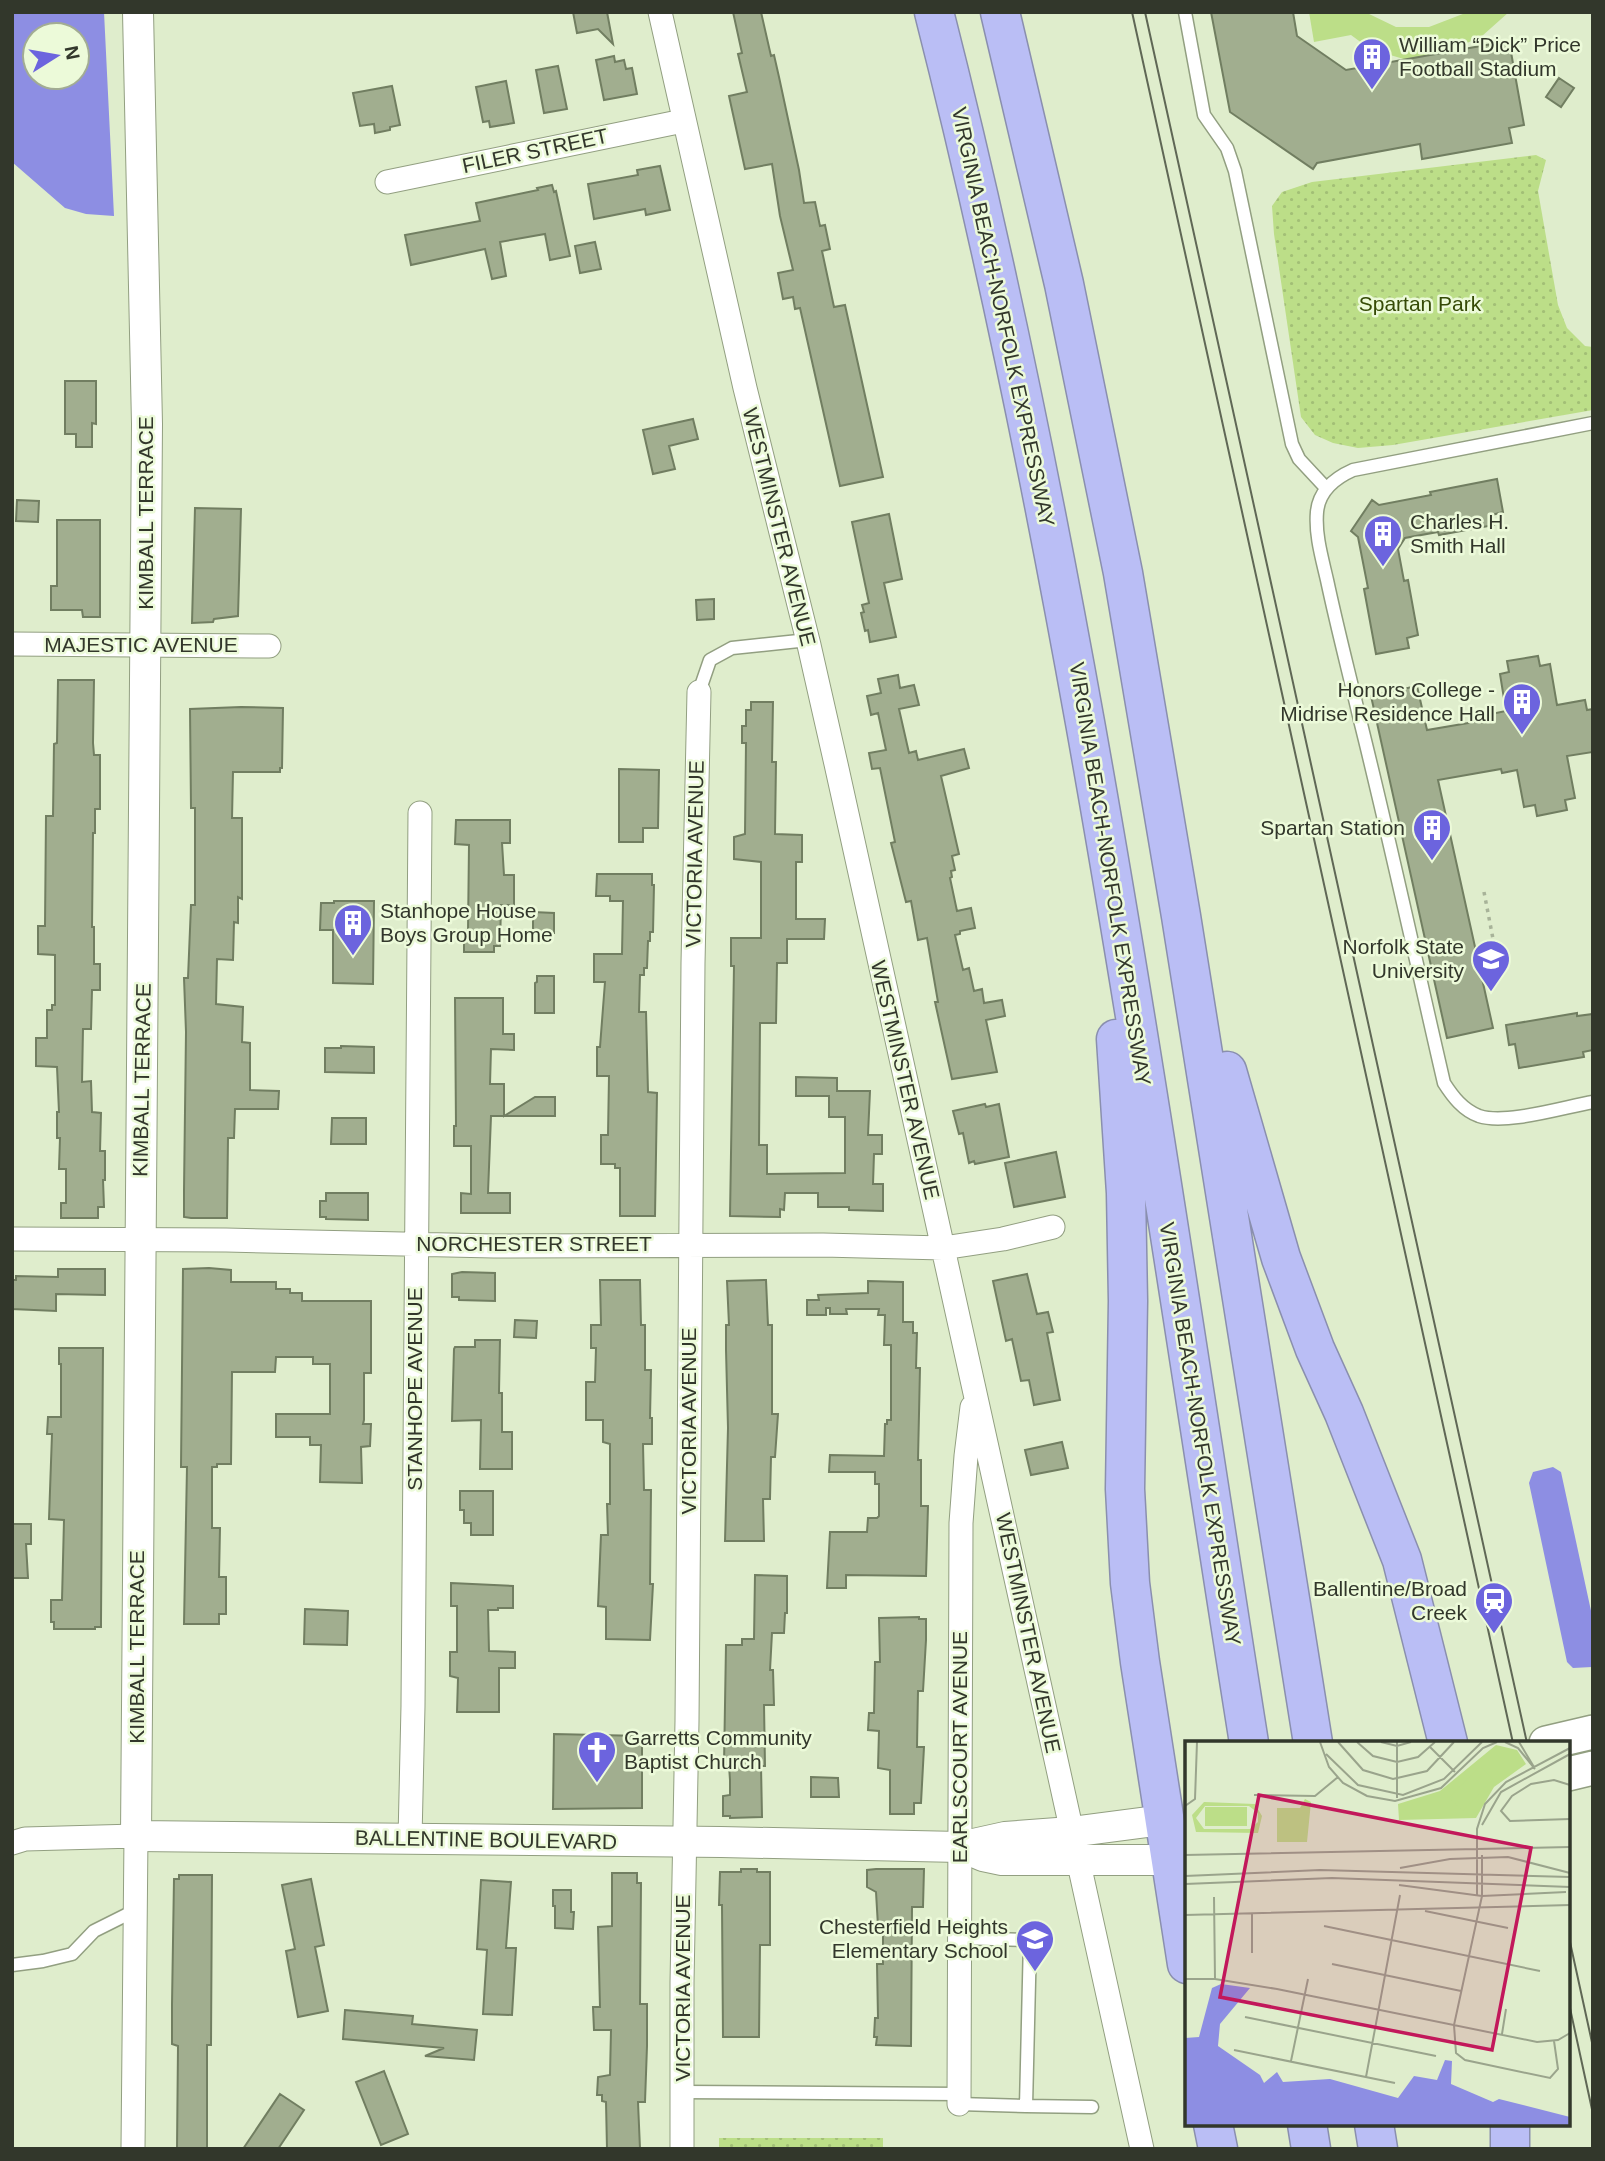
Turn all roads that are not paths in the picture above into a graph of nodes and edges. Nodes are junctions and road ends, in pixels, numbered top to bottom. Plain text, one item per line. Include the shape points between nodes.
1 (138, 12) edge
2 (660, 12) edge
3 (934, 12) edge
4 (1000, 12) edge
5 (1185, 12) edge
6 (683, 121) junction
7 (387, 182) dead end
8 (1593, 423) edge
9 (1326, 488) junction
10 (808, 640) junction
11 (12, 644) edge
12 (146, 644) junction
13 (269, 646) dead end
14 (699, 692) joint
15 (420, 813) dead end
16 (1181, 916) junction
17 (1119, 918) junction
18 (1593, 1102) edge
19 (1054, 1227) dead end
20 (12, 1239) edge
21 (141, 1240) junction
22 (415, 1244) junction
23 (690, 1245) junction
24 (943, 1248) junction
25 (975, 1390) junction
26 (1311, 1729) edge
27 (1593, 1732) edge
28 (1247, 1735) edge
29 (1448, 1741) edge
30 (1555, 1741) edge
31 (1593, 1768) edge
32 (1570, 1774) edge
33 (1175, 1817) edge
34 (136, 1836) junction
35 (410, 1839) junction
36 (685, 1842) junction
37 (12, 1843) edge
38 (1074, 1846) junction
39 (960, 1847) junction
40 (1178, 1859) edge
41 (136, 1910) junction
42 (960, 1938) junction
43 (1185, 1941) edge
44 (12, 1965) edge
45 (682, 2092) junction
46 (959, 2099) junction
47 (1026, 2106) junction
48 (1092, 2107) dead end
49 (1213, 2126) edge
50 (1307, 2126) edge
51 (1374, 2126) edge
52 (1510, 2126) edge
53 (133, 2149) edge
54 (682, 2149) edge
55 (1142, 2149) edge
56 (1218, 2149) edge
57 (1311, 2149) edge
58 (1378, 2149) edge
59 (1510, 2149) edge

1 - 12 street, KIMBALL TERRACE via 147,424
2 - 6 street, WESTMINSTER AVENUE
3 - 17 highway, VIRGINIA BEACH-NORFOLK EXPRESSWAY via 1036,462
4 - 16 highway via 1108,497
5 - 9 lane via 1205,115 1227,148 1235,171 1292,444 1299,459
6 - 7 street, FILER STREET
6 - 10 street, WESTMINSTER AVENUE
8 - 9 lane via 1353,470
9 - 18 lane via 1317,512 1318,536 1444,1083 1464,1108 1501,1119
10 - 14 lane via 732,648 710,660
10 - 24 street, WESTMINSTER AVENUE
11 - 12 street, MAJESTIC AVENUE
12 - 13 street, MAJESTIC AVENUE
12 - 21 street, KIMBALL TERRACE
14 - 23 street, VICTORIA AVENUE
15 - 22 street, STANHOPE AVENUE
16 - 26 highway
16 - 29 highway via 1281,1258 1402,1559
17 - 28 highway, VIRGINIA BEACH-NORFOLK EXPRESSWAY
17 - 33 highway via 1115,1009 1126,1193 1125,1489 1130,1583
19 - 24 street, NORCHESTER STREET
20 - 21 street, NORCHESTER STREET
21 - 22 street, NORCHESTER STREET
21 - 34 street, KIMBALL TERRACE
22 - 23 street, NORCHESTER STREET
22 - 35 street, STANHOPE AVENUE
23 - 24 street, NORCHESTER STREET
23 - 36 street, VICTORIA AVENUE
24 - 25 street, WESTMINSTER AVENUE
25 - 38 street, WESTMINSTER AVENUE
25 - 39 street, EARLSCOURT AVENUE via 961,1523
27 - 30 main road
31 - 32 main road
33 - 38 street, BALLENTINE BOULEVARD
33 - 40 highway
34 - 35 street, BALLENTINE BOULEVARD
34 - 37 street, BALLENTINE BOULEVARD
34 - 41 street, KIMBALL TERRACE
35 - 36 street, BALLENTINE BOULEVARD
36 - 39 street, BALLENTINE BOULEVARD
36 - 45 street, VICTORIA AVENUE
38 - 39 street, BALLENTINE BOULEVARD via 1002,1860
38 - 40 street, BALLENTINE BOULEVARD
38 - 55 street, WESTMINSTER AVENUE
39 - 42 street, EARLSCOURT AVENUE
40 - 43 highway
41 - 44 lane via 94,1931 72,1954
41 - 53 street, KIMBALL TERRACE
42 - 46 street, EARLSCOURT AVENUE
42 - 47 lane via 1030,1940
45 - 46 lane
45 - 54 street, VICTORIA AVENUE
46 - 47 lane
47 - 48 lane
49 - 56 highway
50 - 57 highway
51 - 58 highway
52 - 59 highway

